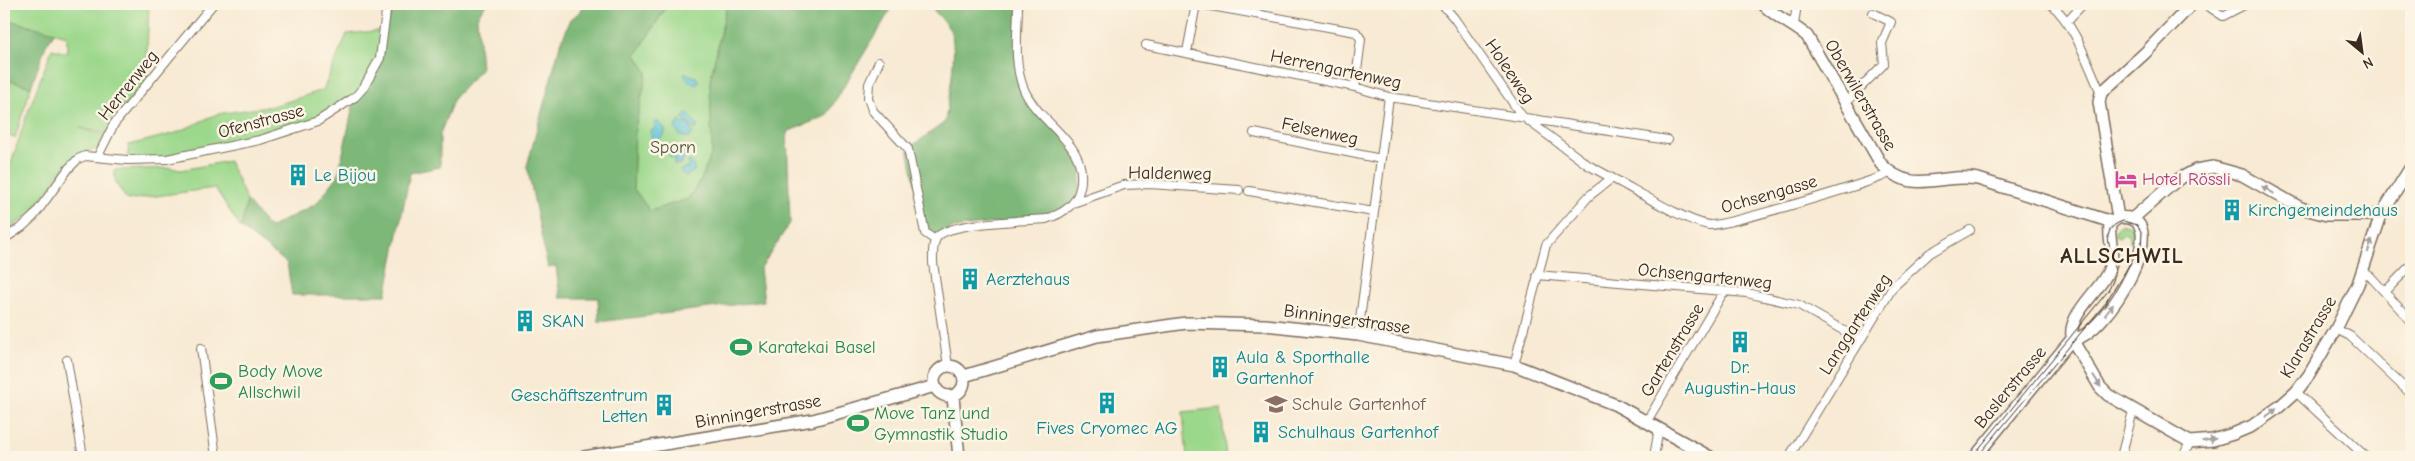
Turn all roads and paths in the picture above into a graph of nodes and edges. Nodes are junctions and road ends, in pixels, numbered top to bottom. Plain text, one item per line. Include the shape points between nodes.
1 (213, 4) edge
2 (387, 4) edge
3 (1018, 4) edge
4 (1198, 4) edge
5 (1442, 4) edge
6 (1763, 4) edge
7 (1797, 4) edge
8 (2051, 4) edge
9 (2083, 4) edge
10 (2192, 4) edge
11 (2205, 4) edge
12 (2246, 4) edge
13 (1873, 13) dead end
14 (2067, 21) junction
15 (1794, 25) junction
16 (1146, 45) dead end
17 (1187, 52) junction
18 (879, 62) dead end
19 (1355, 87) junction
20 (2100, 93) junction
21 (1390, 96) junction
22 (1846, 104) junction
23 (1522, 116) junction
24 (1254, 133) dead end
25 (1668, 140) dead end
26 (98, 156) junction
27 (1381, 159) junction
28 (2411, 167) edge
29 (1889, 173) junction
30 (1612, 178) junction
31 (1239, 190) dead end
32 (1249, 191) dead end
33 (1073, 203) junction
34 (1374, 212) junction
35 (2381, 215) junction
36 (2132, 219) junction
37 (2115, 220) junction
38 (1970, 230) dead end
39 (4, 239) edge
40 (935, 240) junction
41 (2411, 264) edge
42 (2361, 271) junction
43 (1537, 275) junction
44 (2386, 292) junction
45 (1723, 293) junction
46 (2410, 318) edge
47 (2336, 329) junction
48 (1358, 336) junction
49 (2072, 339) junction
50 (1860, 340) junction
51 (201, 348) dead end
52 (67, 360) dead end
53 (1514, 365) junction
54 (948, 366) junction
55 (964, 376) junction
56 (935, 386) junction
57 (2296, 392) junction
58 (2411, 394) edge
59 (953, 396) junction
60 (2133, 411) junction
61 (1647, 421) junction
62 (1659, 428) junction
63 (2190, 442) junction
64 (599, 456) edge
65 (2361, 456) edge
66 (83, 457) edge
67 (216, 457) edge
68 (584, 457) edge
69 (959, 457) edge
70 (1654, 457) edge
71 (1710, 457) edge
72 (1790, 457) edge
73 (1975, 457) edge
74 (2121, 457) edge
75 (2183, 457) edge

1 - 26 street, Herrenweg via 114,124
2 - 26 street, Ofenstrasse via 380,58 364,87 356,97 318,121 260,140 167,159 127,160
3 - 33 street via 1019,75 1031,104 1061,134 1076,153 1082,168 1078,195
4 - 17 street
4 - 19 street via 1356,32 1361,39
5 - 23 street, Holeeweg
6 - 15 street, Oberwilerstrasse via 1770,12
7 - 15 street
8 - 14 street
9 - 14 street
10 - 20 street via 2145,53
11 - 12 street via 2224,16
13 - 22 street via 1891,22 1882,43 1884,64
14 - 20 street
15 - 22 street, Oberwilerstrasse via 1807,36
16 - 17 street, Herrengartenweg
17 - 19 street, Herrengartenweg
18 - 40 street via 869,84 868,98 872,110 908,149 925,233
19 - 21 street, Herrengartenweg
20 - 37 street
21 - 23 street, Herrengartenweg
21 - 27 street, Felsenweg
22 - 29 street, Oberwilerstrasse
23 - 25 street, Herrengartenweg
23 - 30 street, Holeeweg via 1588,165
24 - 27 street, Felsenweg
26 - 39 street via 78,159 34,216
27 - 34 street, Felsenweg
28 - 35 street, Klarastrasse
29 - 30 street, Ochsengasse via 1737,221 1711,225 1694,220
29 - 37 street, Oberwilerstrasse via 1904,181 1919,182 1965,176
30 - 43 street via 1589,196 1546,246
31 - 33 street, Haldenweg via 1124,185
32 - 34 street
33 - 40 street, Haldenweg via 1060,215 1046,219 952,228
34 - 48 street, Felsenweg
35 -> 36 street via 2326,215 2301,208 2242,175 2213,167 2196,170 2177,180
42 -> 35 street, Klarastrasse
36 - 37 street, Oberwilerstrasse
49 -> 36 street via 2083,338 2096,326 2128,281 2144,243 2140,226
37 - 49 street via 2109,234 2112,263 2074,320
38 - 50 street, Langgartenweg via 1930,253 1893,286
40 - 54 street via 933,264
41 - 44 street
42 - 44 street
42 - 47 street, Klarastrasse
43 - 45 street, Ochsengartenweg
43 - 53 street
44 - 46 street
45 - 50 street, Ochsengartenweg via 1747,293 1792,303
45 - 61 street, Gartenstrasse
47 - 57 street, Klarastrasse
47 - 58 street via 2350,336
48 - 53 street, Binningerstrasse
48 - 55 street, Binningerstrasse via 1242,323 1186,323 1097,336
49 -> 60 street via 2100,387
49 - 73 street, Baslerstrasse
50 - 72 street, Langgartenweg
51 - 67 street
52 - 66 street
53 - 61 street, Binningerstrasse via 1616,405
54 - 55 street via 958,368
54 - 56 street via 936,373
55 - 59 street via 962,391
56 - 59 street via 944,396
56 - 64 street, Binningerstrasse via 813,420
63 -> 57 street, Klarastrasse via 2213,440 2252,426
57 - 65 street
59 - 69 street
60 - 63 street
60 - 74 street
61 - 62 street, Binningerstrasse
62 - 70 street
62 - 71 street, Binningerstrasse
63 - 75 street
64 - 68 street, Binningerstrasse

